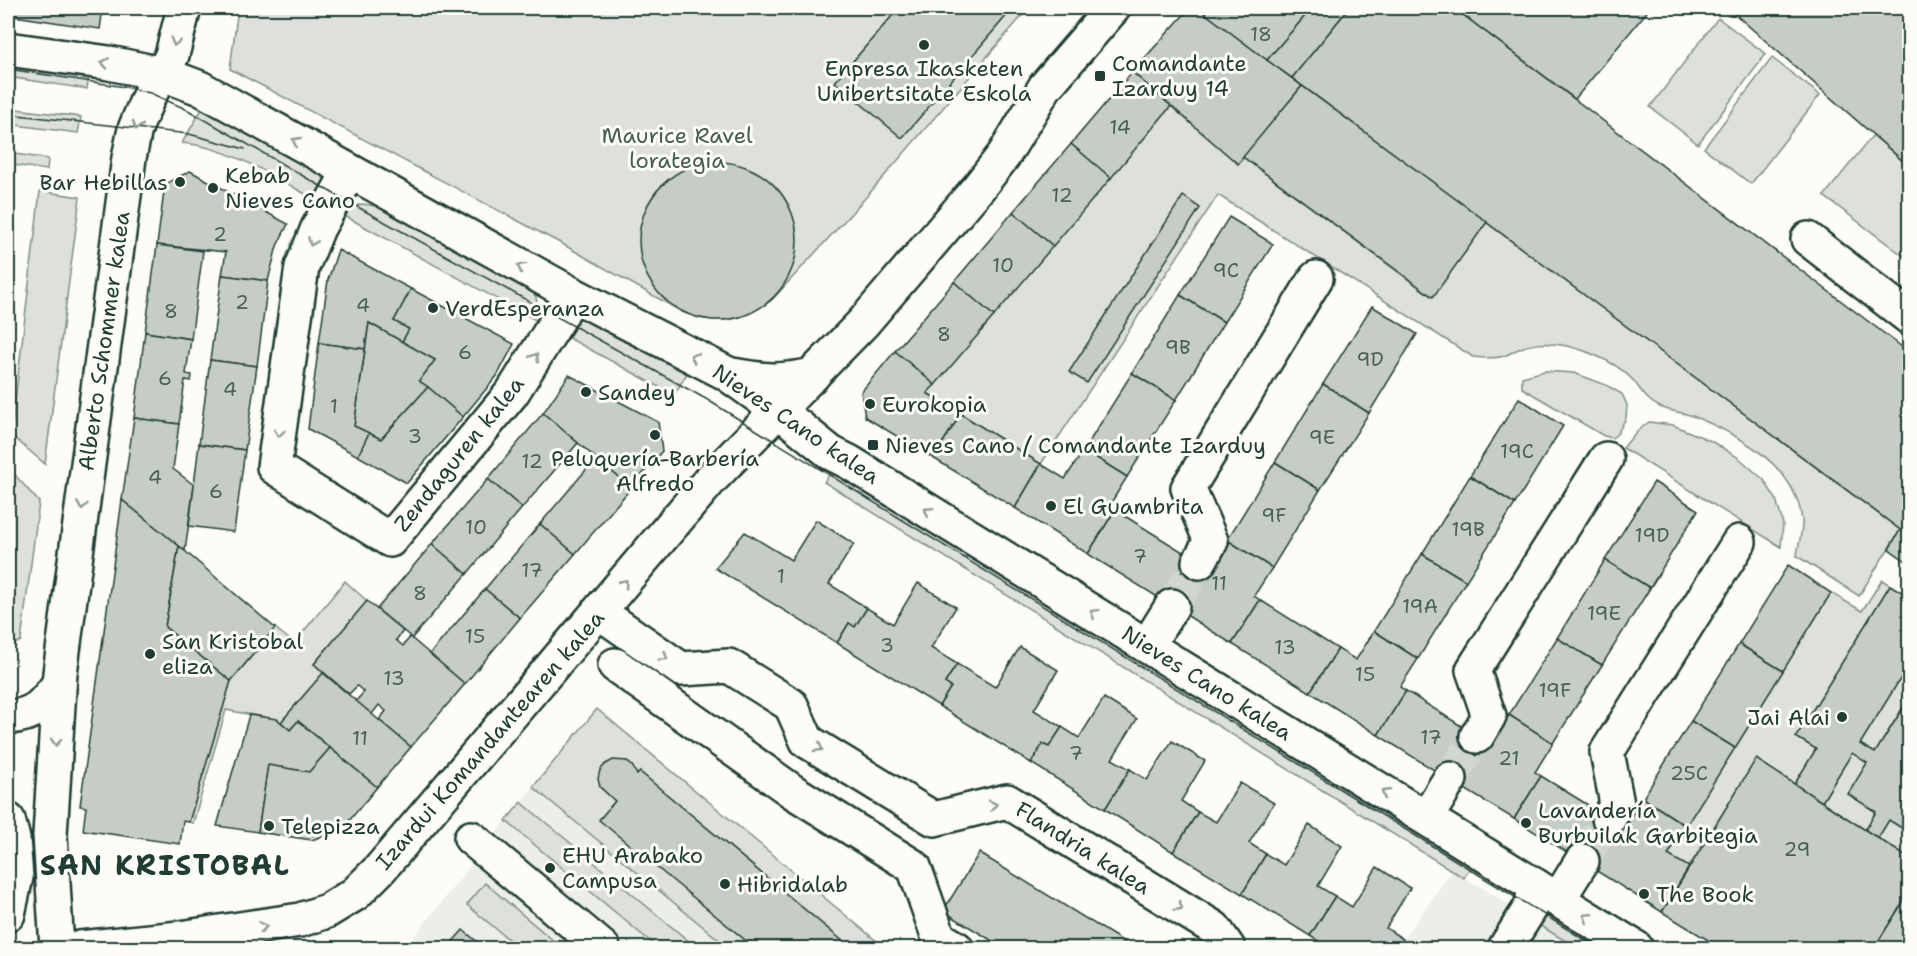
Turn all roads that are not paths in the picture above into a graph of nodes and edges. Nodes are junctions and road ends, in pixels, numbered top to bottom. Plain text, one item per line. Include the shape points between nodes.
1 (184, 8) edge
2 (1113, 8) edge
3 (8, 49) edge
4 (162, 74) junction
5 (350, 172) junction
6 (1808, 239) dead end
7 (1316, 278) dead end
8 (572, 294) junction
9 (1910, 318) edge
10 (726, 374) junction
11 (813, 375) junction
12 (779, 411) junction
13 (1606, 459) dead end
14 (1739, 542) dead end
15 (1199, 562) tunnel mouth
16 (1172, 606) tunnel mouth
17 (599, 612) junction
18 (1147, 646) junction
19 (615, 665) dead end
20 (59, 684) junction
21 (8, 717) edge
22 (1477, 736) tunnel mouth
23 (1450, 779) tunnel mouth
24 (8, 806) edge
25 (1426, 818) junction
26 (1609, 818) tunnel mouth
27 (8, 820) edge
28 (50, 835) junction
29 (471, 838) dead end
30 (1582, 861) tunnel mouth
31 (1547, 893) junction
32 (8, 914) edge
33 (57, 948) edge
34 (80, 948) edge
35 (603, 948) edge
36 (956, 948) edge
37 (1228, 948) edge
38 (1505, 948) edge
39 (1636, 948) edge

1 -> 4 street, Alberto Schommer kalea via 172,55
2 - 11 street, Izardui Komandantearen kalea via 1045,87 1004,155 979,187
4 -> 3 street, Nieves Cano kalea
5 -> 4 street, Nieves Cano kalea via 216,96
4 -> 20 street, Alberto Schommer kalea via 135,129 129,158
8 -> 5 street, Nieves Cano kalea
5 -> 8 street, Zendaguren kalea via 318,228 302,267 274,467 390,540 512,393
6 - 9 street
7 - 15 street via 1188,488 1211,541
10 -> 8 street, Nieves Cano kalea
10 - 11 street via 764,381
10 - 12 street, Nieves Cano kalea
11 - 12 street, Izardui Komandantearen kalea
17 -> 12 street, Izardui Komandantearen kalea via 718,472
18 -> 12 street, Nieves Cano kalea via 831,453
13 - 22 street via 1473,670 1489,716
14 - 26 street via 1607,752 1617,804
16 - 18 street
34 -> 17 street, Izardui Komandantearen kalea via 300,920 327,911 355,894 381,869
17 -> 37 street, Flandria kalea via 681,669 729,666 791,705 807,741 934,819 1007,801 1214,928
25 -> 18 street, Nieves Cano kalea
19 - 36 street via 792,790 914,867 939,938
20 - 21 street via 34,712
20 -> 28 street, Alberto Schommer kalea
23 - 25 street
24 - 28 street via 32,817
25 - 31 street, Nieves Cano kalea
27 - 32 street via 16,877
28 - 33 street, Alberto Schommer kalea
29 - 35 street
30 - 31 street
31 - 38 street via 1531,907
39 -> 31 street, Nieves Cano kalea

